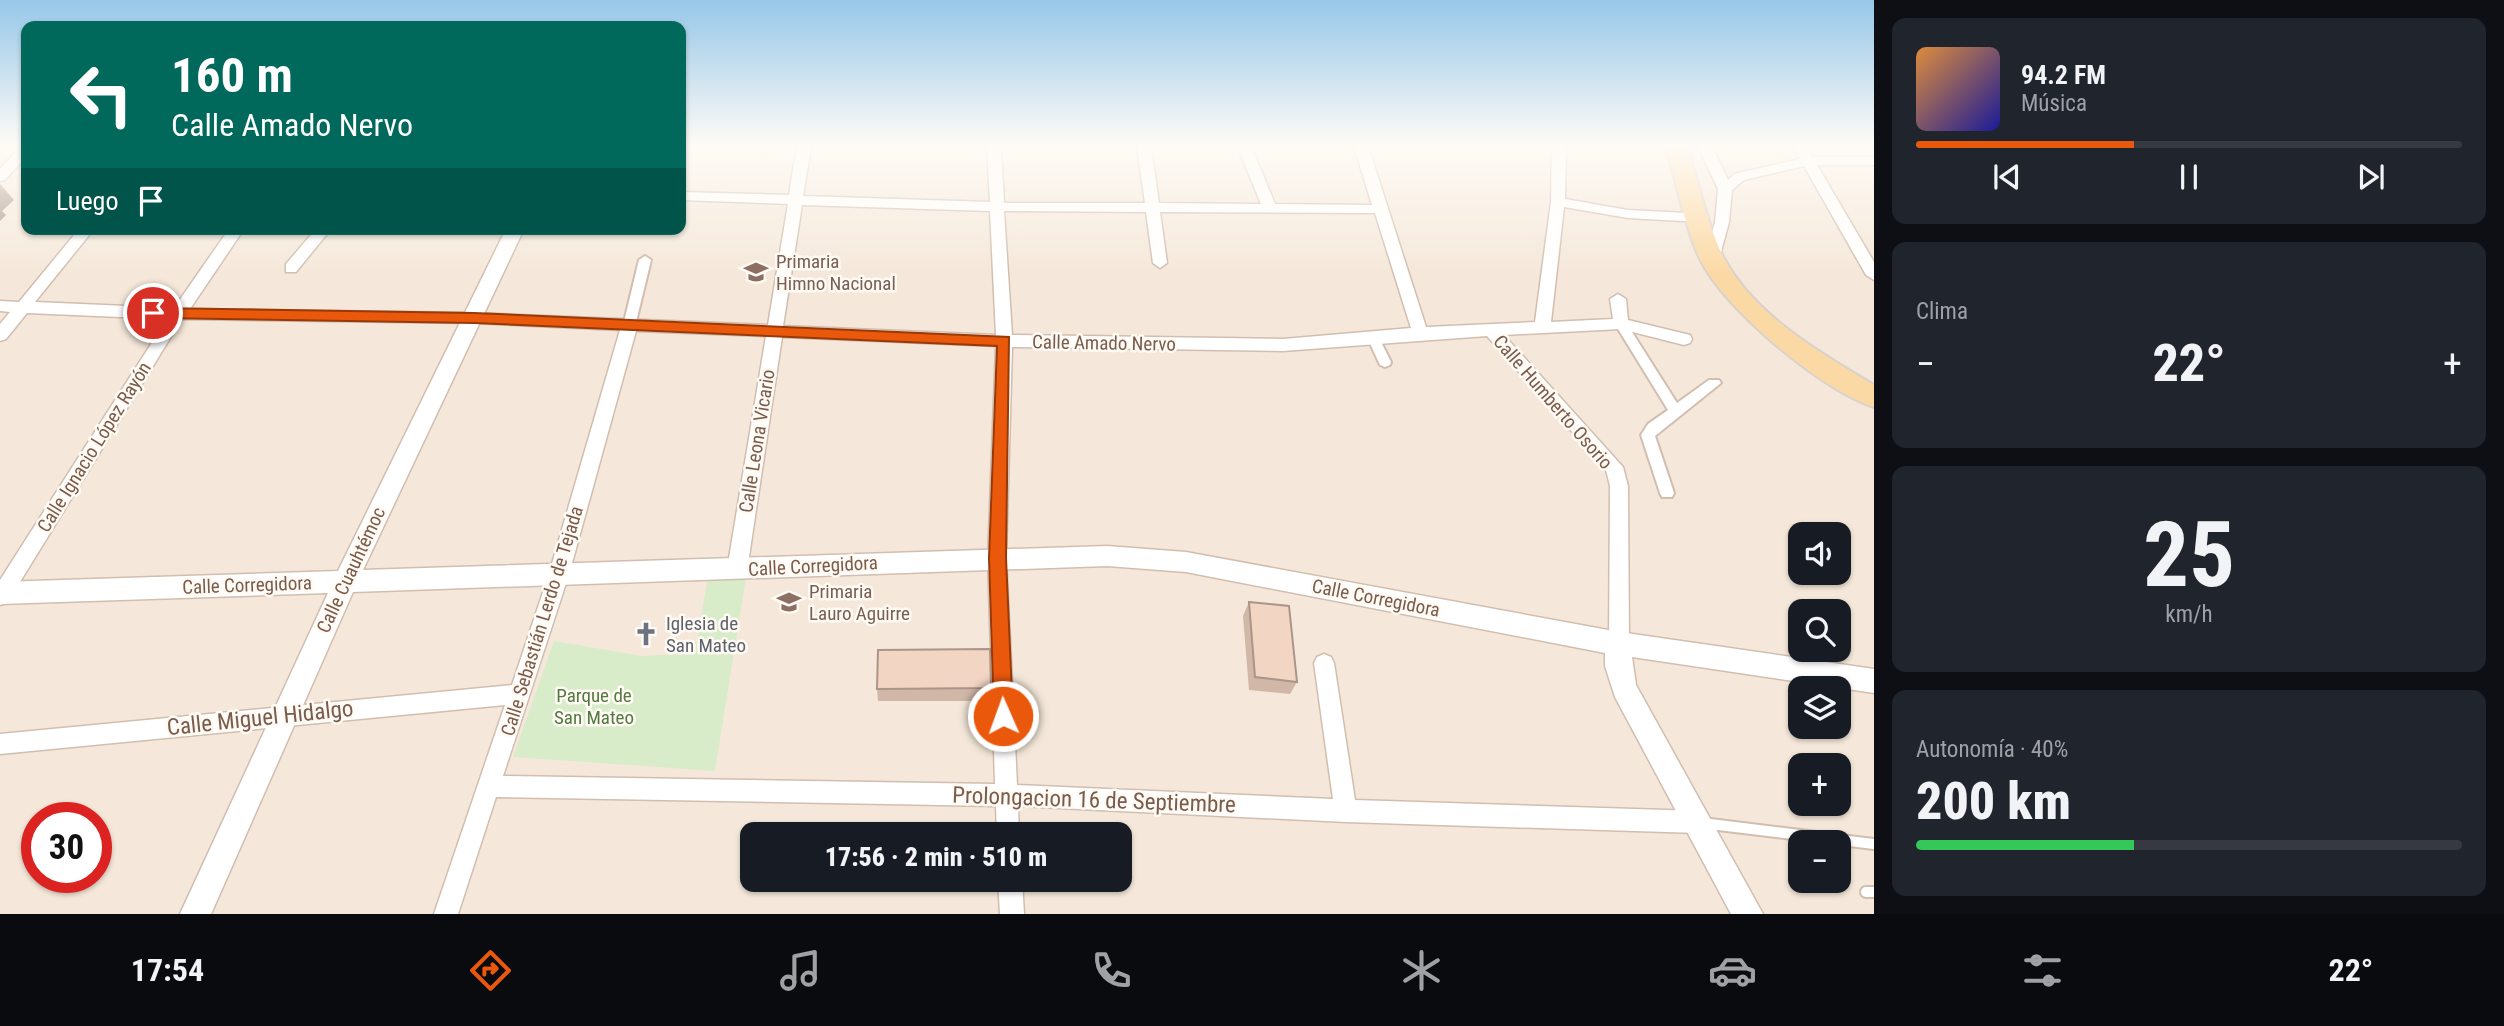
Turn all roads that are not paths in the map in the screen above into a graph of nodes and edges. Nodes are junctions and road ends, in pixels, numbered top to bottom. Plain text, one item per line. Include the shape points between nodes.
1 (798, 189) edge
2 (997, 189) edge
3 (1148, 189) edge
4 (1262, 189) edge
5 (1374, 189) edge
6 (1558, 189) edge
7 (1691, 189) edge
8 (1725, 189) edge
9 (1824, 189) edge
10 (686, 196) edge
11 (796, 200) junction
12 (1558, 202) junction
13 (998, 207) junction
14 (1150, 208) junction
15 (1270, 209) junction
16 (1380, 209) junction
17 (1701, 217) junction
18 (82, 235) edge
19 (233, 235) edge
20 (319, 235) edge
21 (512, 235) edge
22 (1712, 259) junction
23 (645, 260) dead end
24 (1160, 263) dead end
25 (291, 268) dead end
26 (1872, 269) edge
27 (1618, 299) dead end
28 (0, 306) edge
29 (24, 307) junction
30 (178, 314) junction
31 (474, 318) junction
32 (1621, 324) junction
33 (629, 326) junction
34 (1542, 327) junction
35 (1490, 329) junction
36 (774, 331) junction
37 (1420, 333) junction
38 (0, 335) edge
39 (1373, 337) junction
40 (1684, 339) dead end
41 (1004, 341) junction
42 (1385, 362) dead end
43 (1714, 383) dead end
44 (1874, 397) edge
45 (1675, 411) junction
46 (1667, 493) dead end
47 (998, 558) junction
48 (737, 570) junction
49 (559, 574) junction
50 (345, 582) junction
51 (1, 595) edge
52 (1619, 644) junction
53 (1324, 663) dead end
54 (1874, 681) edge
55 (520, 694) junction
56 (285, 714) junction
57 (0, 744) edge
58 (489, 786) junction
59 (1006, 795) junction
60 (1346, 811) junction
61 (1007, 822) edge
62 (1698, 822) junction
63 (1874, 844) edge
64 (1011, 892) edge
65 (195, 914) edge
66 (446, 914) edge
67 (1012, 914) edge
68 (1748, 914) edge

1 - 11 street, Calle Leona Vicario
2 - 13 street
3 - 14 street
4 - 15 street
5 - 16 street
6 - 12 street
7 - 17 main road
8 - 22 street
9 - 26 street
10 - 11 street
11 - 13 street
11 - 36 street, Calle Leona Vicario
12 - 17 street via 1616,213
12 - 34 street
13 - 14 street
13 - 41 street
14 - 15 street
14 - 24 street
15 - 16 street
16 - 37 street
17 - 22 main road
18 - 29 street
19 - 30 street, Calle Ignacio López Rayón
20 - 25 street
21 - 31 street, Calle Cuauhtémoc
22 - 44 main road via 1762,320
23 - 33 street
27 - 32 street
28 - 29 street, Calle Amado Nervo
29 - 30 street, Calle Amado Nervo
29 - 38 street
30 - 31 street, Calle Amado Nervo
30 - 51 street, Calle Ignacio López Rayón
31 - 33 street, Calle Amado Nervo
31 - 50 street, Calle Cuauhtémoc
32 - 34 street, Calle Amado Nervo
32 - 40 street, Calle Amado Nervo
32 - 45 street
33 - 36 street, Calle Amado Nervo
33 - 49 street, Calle Sebastián Lerdo de Tejada
34 - 35 street, Calle Amado Nervo
35 - 37 street, Calle Amado Nervo
35 - 52 street, Calle Humberto Osorio via 1614,467 1619,486
36 - 41 street, Calle Amado Nervo
36 - 48 street, Calle Leona Vicario
37 - 39 street, Calle Amado Nervo
39 - 41 street, Calle Amado Nervo via 1283,345
39 - 42 street
41 - 47 street
43 - 45 street
45 - 46 street via 1648,435
47 - 48 street, Calle Corregidora
47 - 52 street, Calle Corregidora via 1107,556 1186,562
47 - 59 street
48 - 49 street, Calle Corregidora
49 - 50 street, Calle Corregidora
49 - 55 street, Calle Sebastián Lerdo de Tejada
50 - 51 street, Calle Corregidora
50 - 56 street, Calle Cuauhtémoc
52 - 54 street, Calle Corregidora
52 - 62 street via 1624,688
53 - 60 street
55 - 56 street, Calle Miguel Hidalgo
55 - 58 street, Calle Sebastián Lerdo de Tejada
56 - 57 street, Calle Miguel Hidalgo
56 - 65 street, Calle Cuauhtémoc
58 - 59 street, Prolongacion 16 de Septiembre
58 - 66 street, Calle Sebastián Lerdo de Tejada
59 - 60 street, Prolongacion 16 de Septiembre
59 - 61 street
60 - 62 street, Prolongacion 16 de Septiembre
62 - 63 lane
62 - 68 street
64 - 67 street

